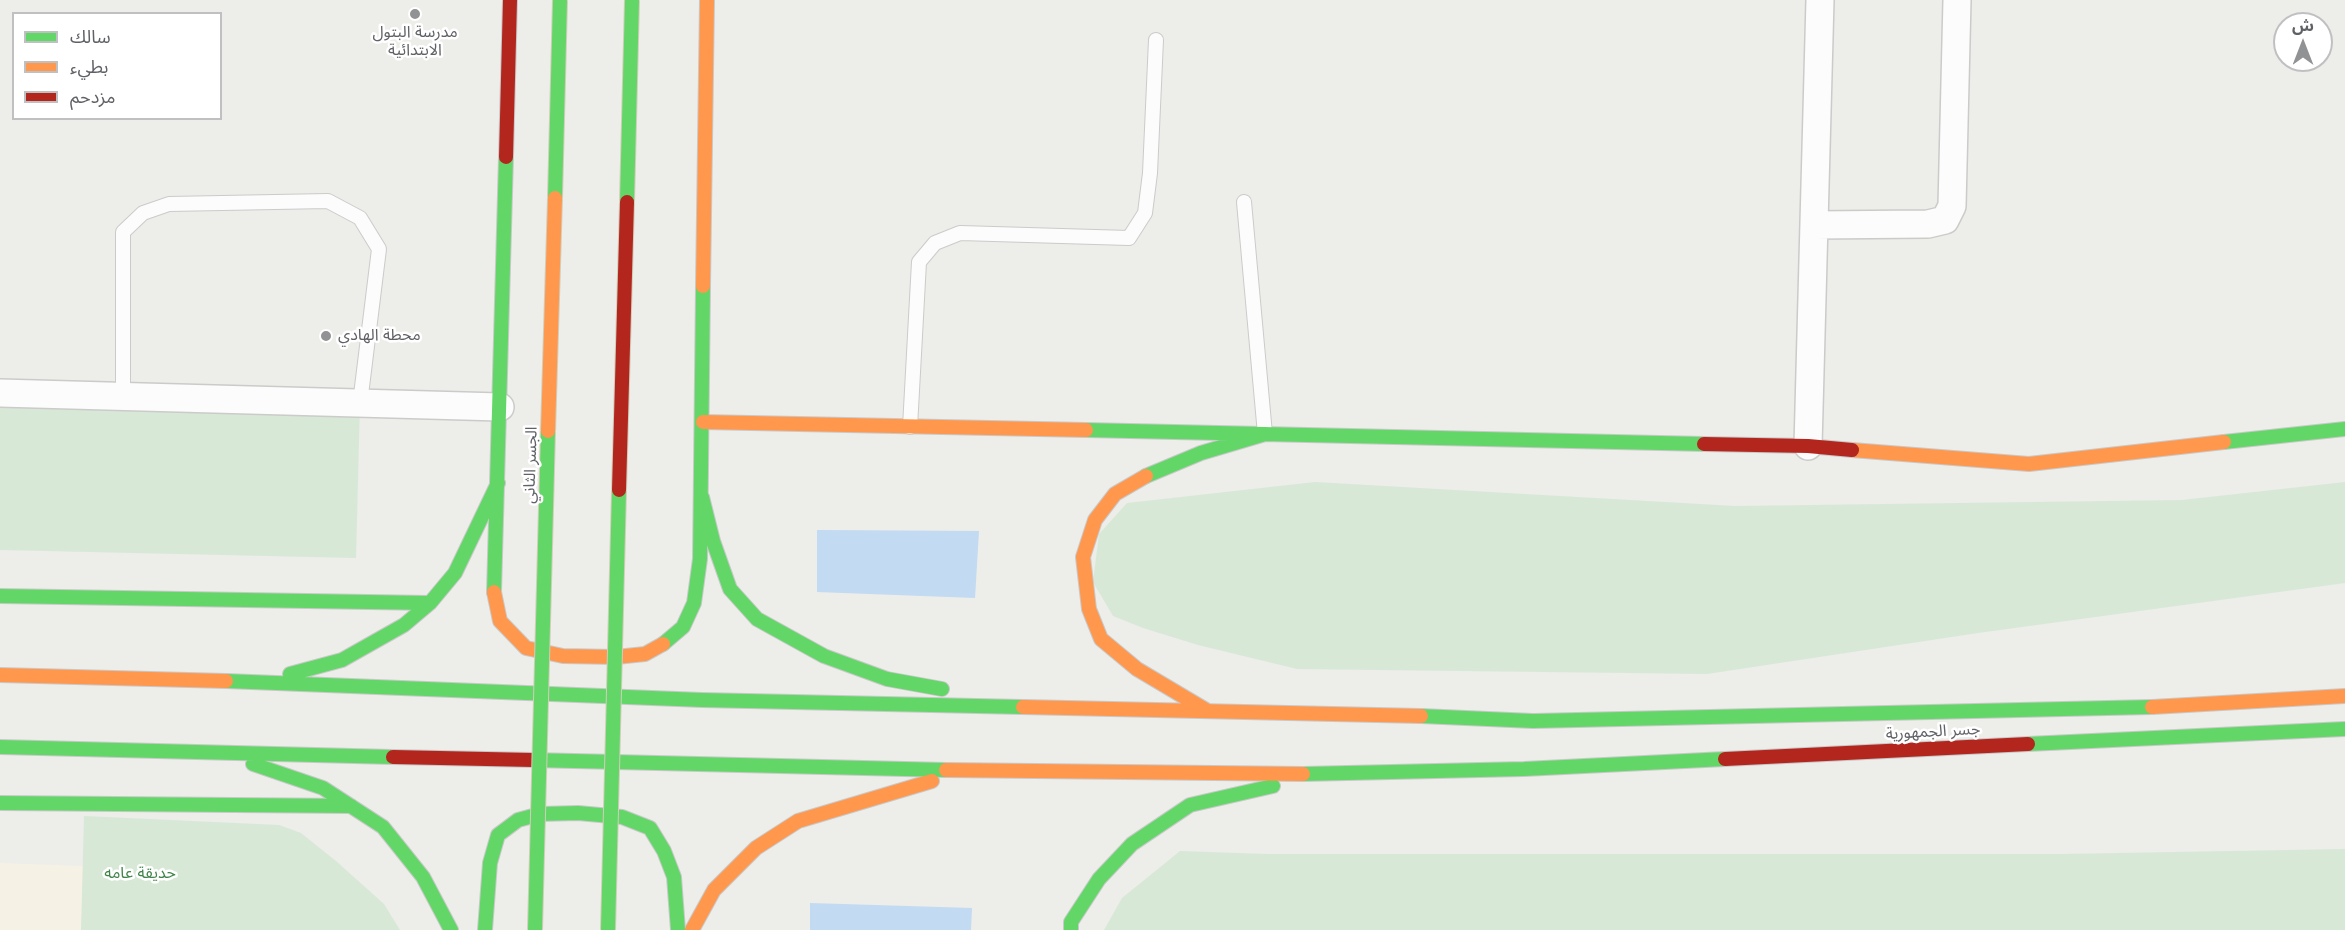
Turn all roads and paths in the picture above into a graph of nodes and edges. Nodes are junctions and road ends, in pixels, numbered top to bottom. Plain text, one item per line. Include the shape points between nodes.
1 (510, 0) edge
2 (560, 0) edge
3 (632, 0) edge
4 (707, 0) edge
5 (1820, 0) edge
6 (1957, 0) edge
7 (1156, 40) dead end
8 (1244, 202) dead end
9 (1814, 225) junction
10 (0, 393) edge
11 (123, 396) junction
12 (360, 403) junction
13 (500, 408) junction
14 (703, 422) junction
15 (910, 427) junction
16 (2345, 429) edge
17 (1265, 434) junction
18 (1808, 446) junction
19 (498, 483) junction
20 (702, 496) junction
21 (0, 596) edge
22 (430, 603) junction
23 (0, 675) edge
24 (260, 682) junction
25 (2345, 696) edge
26 (1029, 707) junction
27 (1208, 711) junction
28 (2345, 729) edge
29 (0, 747) edge
30 (222, 754) junction
31 (979, 771) junction
32 (1327, 774) junction
33 (0, 803) edge
34 (351, 806) junction
35 (451, 930) edge
36 (485, 930) edge
37 (535, 930) edge
38 (608, 930) edge
39 (678, 930) edge
40 (692, 930) edge
41 (1071, 930) edge

1 - 13 main road
2 - 37 main road, الجسر الثاني, bridge
3 - 38 main road, bridge
4 - 14 main road
5 - 9 street
6 - 9 street via 1952,206 1945,220 1928,224
7 - 15 lane via 1145,213 1130,238 960,233 935,243 919,262
8 - 17 lane
9 - 18 street
10 - 11 street
11 - 12 street
11 - 12 lane via 123,232 143,213 169,204 328,201 360,218 379,249
12 - 13 street
13 - 19 main road
14 - 15 main road
14 - 20 main road
15 - 17 main road
16 - 18 main road via 2029,464
17 - 18 main road
17 - 27 main road via 1201,453 1145,476 1115,494 1095,520 1083,556 1089,609 1101,639 1137,669
19 - 20 main road via 493,586 500,621 526,648 563,656 645,654 683,627 694,603
19 - 22 main road via 455,573
20 - 26 main road via 730,589 757,619 824,656 887,679
21 - 22 main road
22 - 24 main road via 404,625 342,660
23 - 24 main road
24 - 26 main road via 702,700
25 - 27 main road, جسر الجمهورية via 2155,707 1533,721
26 - 27 main road, جسر الجمهورية
28 - 32 main road, جسر الجمهورية via 1524,769
29 - 30 main road
30 - 31 main road
30 - 34 main road via 323,788
31 - 32 main road
31 - 40 main road via 908,786 798,821 756,848 714,890
32 - 41 main road via 1190,805 1132,844 1099,879 1071,922
33 - 34 main road
34 - 35 main road via 384,827 423,877
36 - 39 main road via 490,863 498,835 518,820 540,814 578,813 622,817 650,828 674,877

